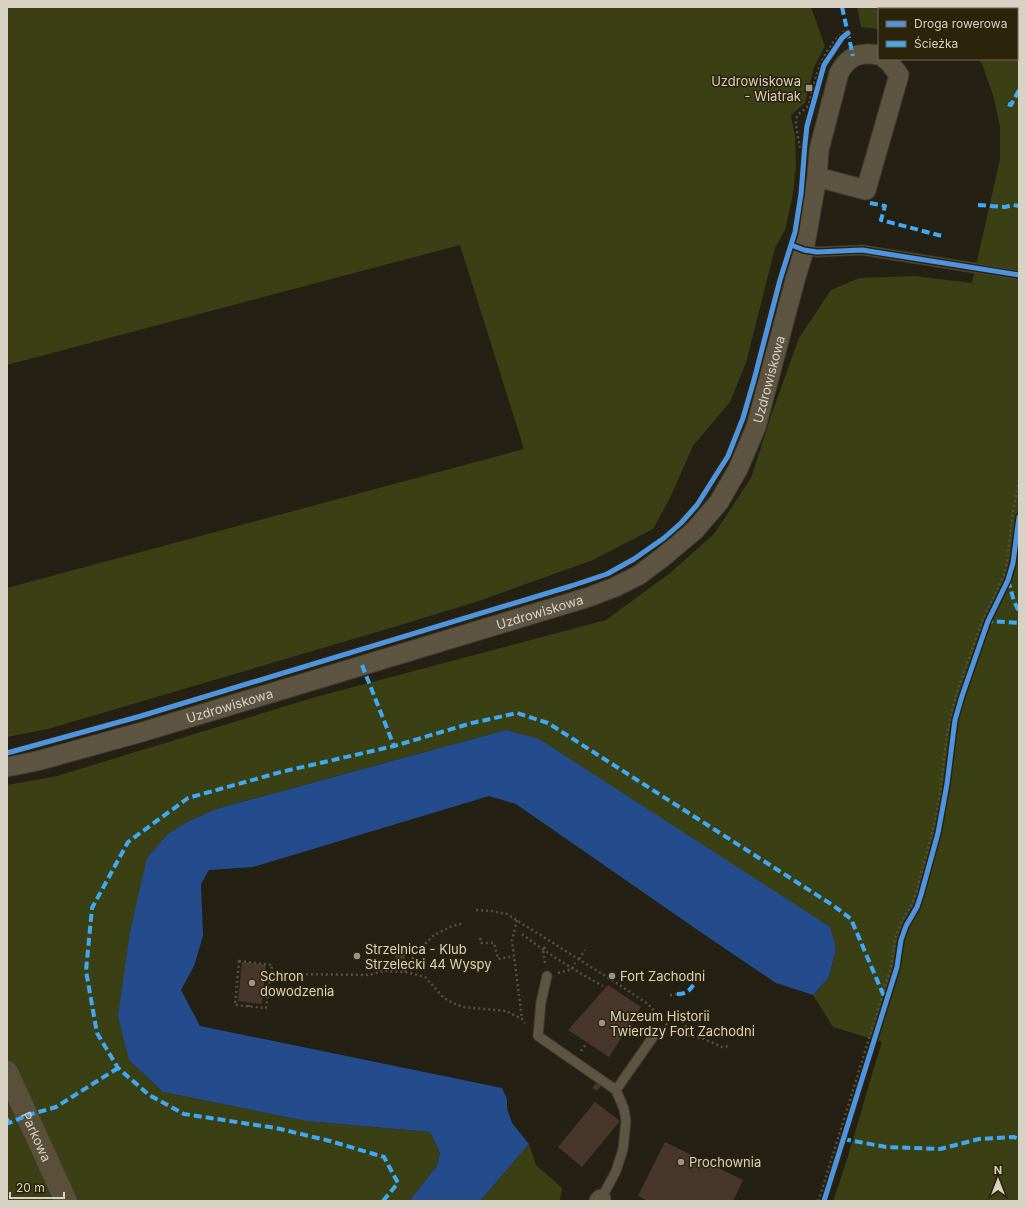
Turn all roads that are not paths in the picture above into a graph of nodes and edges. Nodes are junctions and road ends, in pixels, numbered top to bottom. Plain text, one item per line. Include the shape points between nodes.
1 (878, 56) edge
2 (886, 60) edge
3 (817, 177) junction
4 (804, 250) junction
5 (1019, 275) edge
6 (7, 767) edge
7 (547, 976) dead end
8 (653, 1037) dead end
9 (7, 1072) edge
10 (616, 1090) junction
11 (601, 1200) edge
12 (66, 1201) edge

1 - 3 street, Uzdrowiskowa via 853,56 843,65 819,150
2 - 3 street via 899,75 866,190
3 - 4 street, Uzdrowiskowa
4 - 5 lane via 862,250
4 - 6 street, Uzdrowiskowa via 756,427 738,469 719,502 695,530 639,575 615,588 560,606 142,732
7 - 10 lane via 541,1002 538,1036
8 - 10 lane
9 - 12 street, Parkowa
10 - 11 lane via 626,1122 623,1149 616,1171

